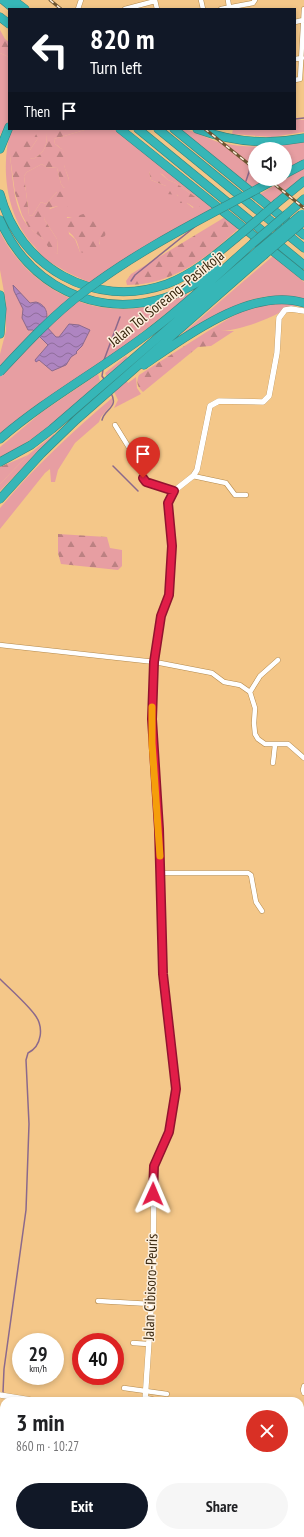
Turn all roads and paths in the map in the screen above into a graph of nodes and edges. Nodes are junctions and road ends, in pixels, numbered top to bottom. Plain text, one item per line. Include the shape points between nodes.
1 (3, 0) edge
2 (13, 0) edge
3 (228, 0) edge
4 (255, 0) edge
5 (155, 1) edge
6 (229, 7) junction
7 (13, 8) edge
8 (24, 8) edge
9 (129, 8) edge
10 (226, 8) edge
11 (304, 9) edge
12 (0, 17) edge
13 (303, 20) edge
14 (8, 23) edge
15 (302, 58) junction
16 (296, 59) edge
17 (298, 80) edge
18 (8, 129) edge
19 (121, 130) edge
20 (139, 130) edge
21 (159, 130) edge
22 (175, 130) edge
23 (200, 130) edge
24 (304, 138) edge
25 (0, 149) edge
26 (304, 164) edge
27 (292, 170) edge
28 (304, 181) edge
29 (263, 186) edge
30 (0, 194) edge
31 (304, 199) edge
32 (303, 216) edge
33 (0, 220) edge
34 (304, 235) edge
35 (252, 244) junction
36 (304, 248) edge
37 (304, 265) edge
38 (304, 276) edge
39 (0, 295) edge
40 (304, 303) edge
41 (304, 311) edge
42 (0, 334) edge
43 (0, 372) edge
44 (125, 374) junction
45 (115, 425) dead end
46 (0, 439) edge
47 (0, 462) edge
48 (193, 476) junction
49 (174, 491) junction
50 (246, 495) dead end
51 (0, 499) edge
52 (0, 645) edge
53 (278, 660) dead end
54 (154, 662) junction
55 (250, 692) junction
56 (275, 744) junction
57 (304, 758) edge
58 (273, 764) dead end
59 (160, 873) junction
60 (262, 911) dead end
61 (98, 1301) dead end
62 (151, 1304) junction
63 (133, 1343) dead end
64 (148, 1344) junction
65 (304, 1386) edge
66 (124, 1388) dead end
67 (146, 1390) junction
68 (304, 1393) edge
69 (167, 1394) dead end
70 (146, 1397) edge

1 - 7 highway
2 - 8 highway
3 - 6 street
4 - 6 street via 253,3
5 - 9 street
6 - 10 street
11 - 13 street
12 - 14 highway
13 - 15 street
15 - 16 street
15 - 17 street
18 - 25 highway
19 - 38 highway
20 - 37 highway
21 - 36 highway
22 - 34 highway
23 - 24 highway via 243,141 272,142
26 - 27 highway
28 - 30 highway, bridge via 204,264 174,281 124,292 73,281 40,260 13,228
29 - 43 highway, bridge via 141,254 97,282 43,327
31 - 35 highway, Jalan Tol Soreang–Pasirkoja, bridge
32 - 44 highway, bridge
33 - 35 highway via 19,253 44,278 69,293 113,304 147,302 176,294 212,274
35 - 46 highway, Jalan Tol Soreang–Pasirkoja via 186,304 126,350 32,413
39 - 42 highway
40 - 44 highway via 272,300 240,308
41 - 48 street via 285,310 279,318 277,353 267,400 219,401 210,406 199,464
44 - 47 highway via 31,445
44 - 51 highway via 58,437
45 - 49 street via 133,454 145,481
48 - 49 street
48 - 50 street via 226,483 235,495
49 - 54 street, Jalan Cibisoro-Peuris via 168,503 172,546 169,595 161,616
52 - 54 street
53 - 55 street via 260,676
54 - 55 street via 206,671 224,682 246,688
54 - 59 street, Jalan Cibisoro-Peuris via 152,743
55 - 56 street via 255,708 255,734 265,744
56 - 57 street via 291,745
56 - 58 street
59 - 60 street via 248,873 256,902
59 - 62 street, Jalan Cibisoro-Peuris via 163,974 176,1089 169,1132 154,1166
61 - 62 street
62 - 64 street, Jalan Cibisoro-Peuris
63 - 64 street
64 - 67 street, Jalan Cibisoro-Peuris
65 - 68 street
66 - 67 street
67 - 69 street
67 - 70 street, Jalan Cibisoro-Peuris

